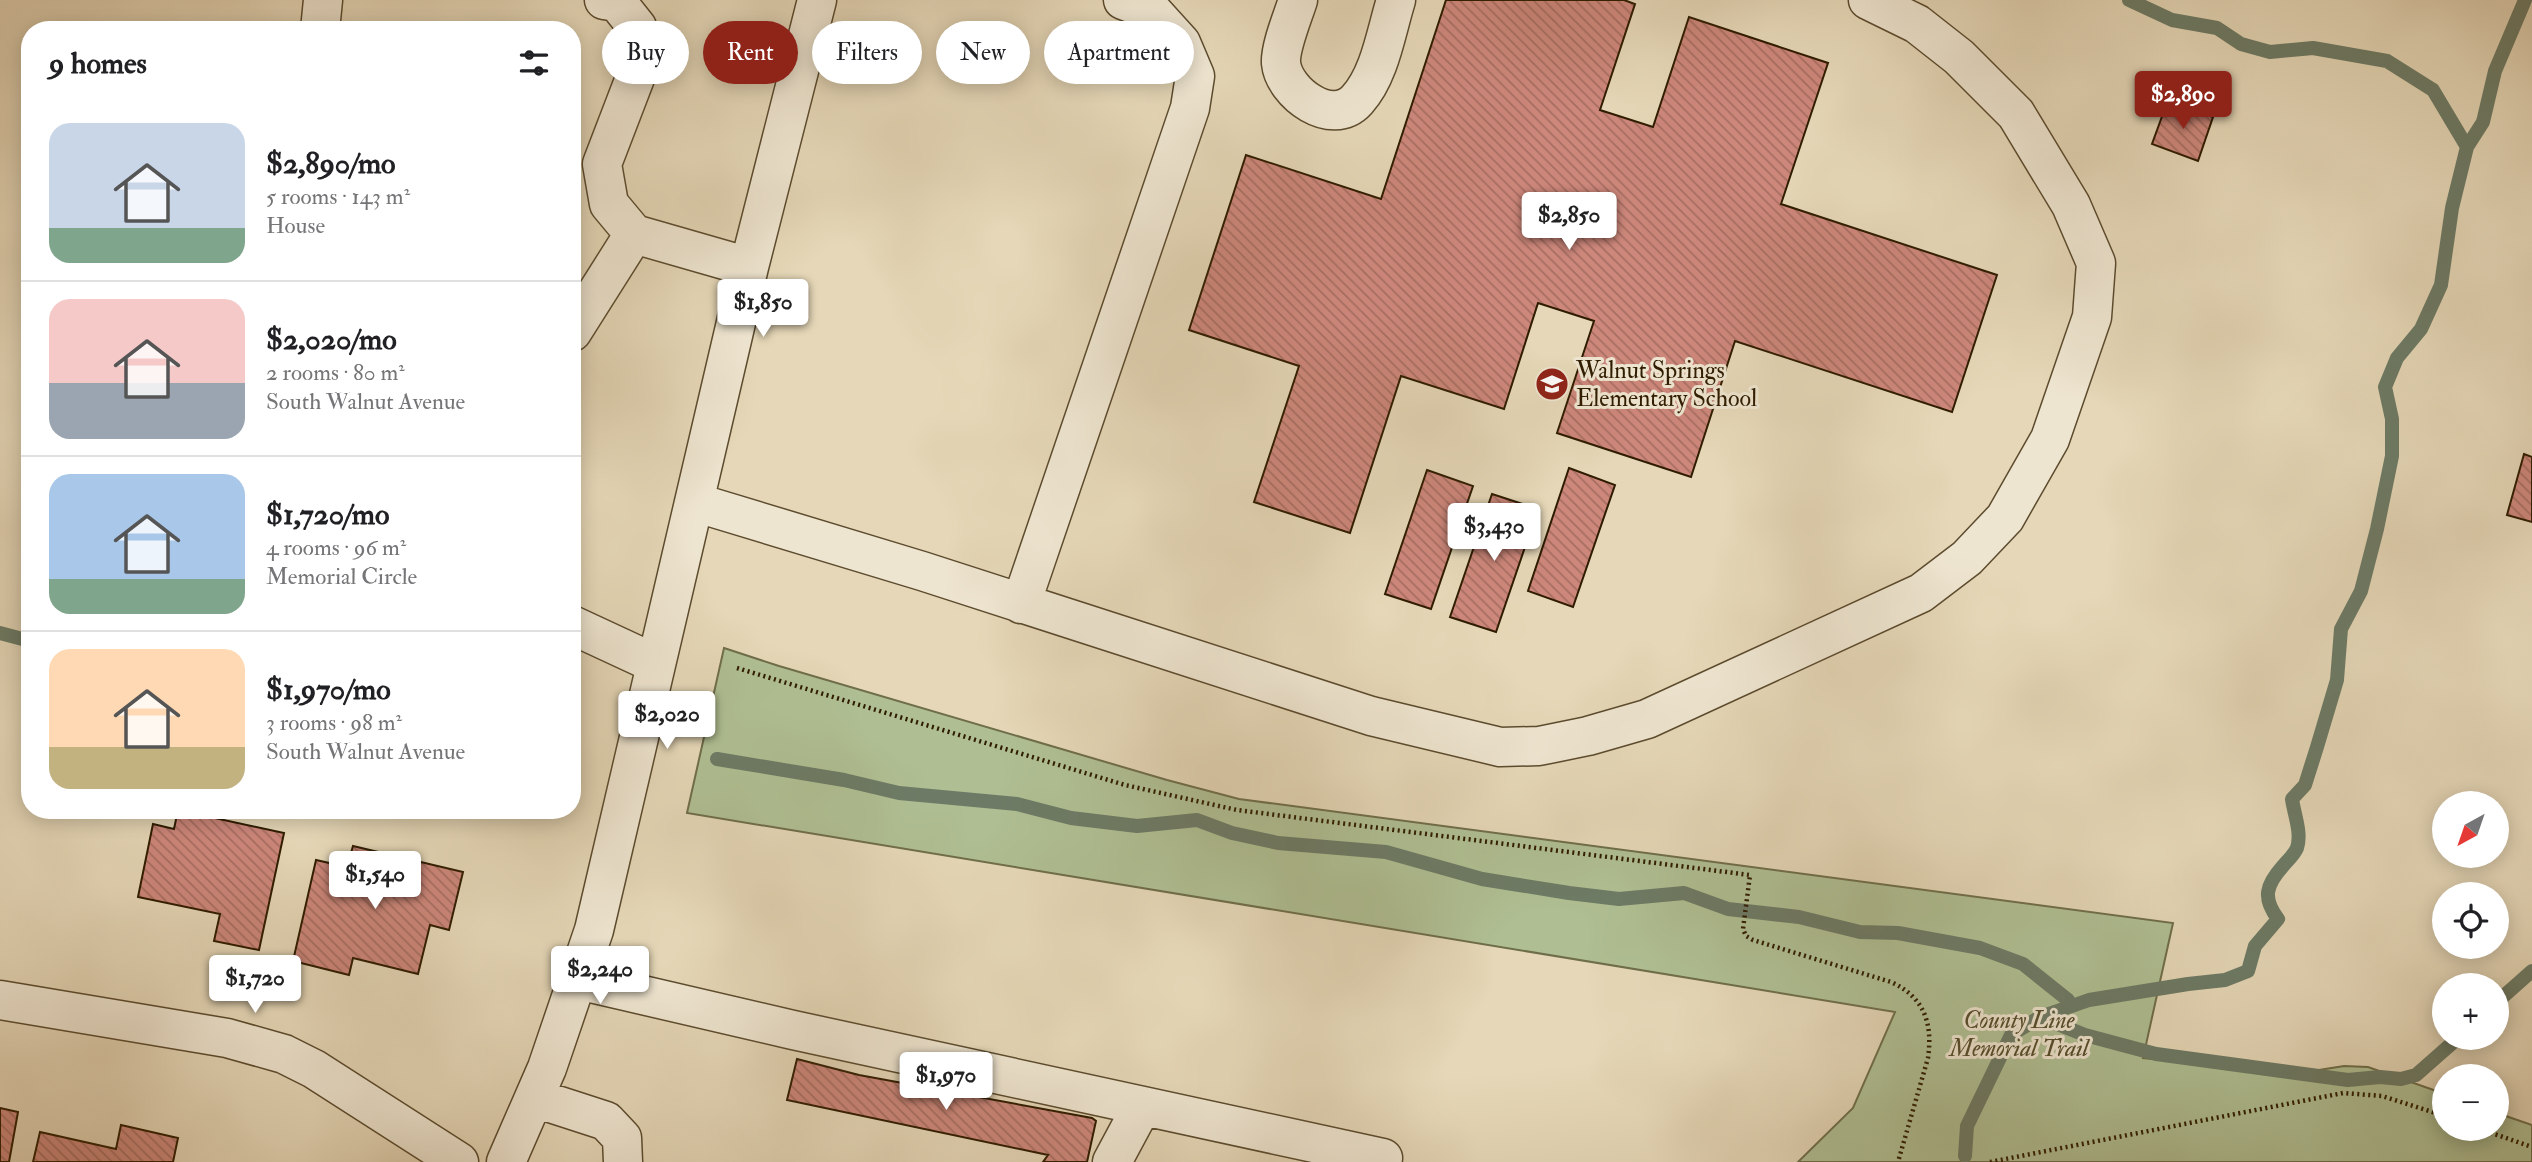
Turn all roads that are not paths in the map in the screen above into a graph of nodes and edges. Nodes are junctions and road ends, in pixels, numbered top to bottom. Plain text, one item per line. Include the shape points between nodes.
1 (323, 0) edge
2 (604, 0) edge
3 (817, 0) edge
4 (1123, 0) edge
5 (1298, 0) edge
6 (1396, 0) edge
7 (1868, 0) edge
8 (321, 21) edge
9 (587, 161) edge
10 (634, 234) junction
11 (749, 267) junction
12 (581, 318) edge
13 (694, 502) junction
14 (1021, 604) junction
15 (581, 629) edge
16 (656, 664) junction
17 (578, 980) junction
18 (0, 1000) edge
19 (535, 1098) junction
20 (1142, 1106) junction
21 (459, 1162) edge
22 (506, 1162) edge
23 (623, 1162) edge
24 (1112, 1162) edge
25 (1379, 1162) edge

1 - 8 street
2 - 9 street via 617,2 637,27 635,78
3 - 11 street
4 - 14 street via 1152,11 1181,43 1195,76 1190,108
5 - 6 street via 1280,59 1283,76 1310,104 1336,111 1355,103 1370,83
7 - 14 street via 1917,24 1959,57 2016,114 2071,205 2096,263 2092,317 2050,439 2004,518 1968,558 1922,593 1647,719 1588,736 1500,747 1347,709
9 - 10 street via 609,204
10 - 11 street
10 - 12 street
11 - 13 street
13 - 14 street
13 - 16 street
15 - 16 street
16 - 17 street via 598,917
17 - 19 street
17 - 20 street
18 - 21 street via 227,1038 284,1054
19 - 22 street
19 - 23 street via 606,1121 622,1138
20 - 24 street
20 - 25 street via 1383,1158

